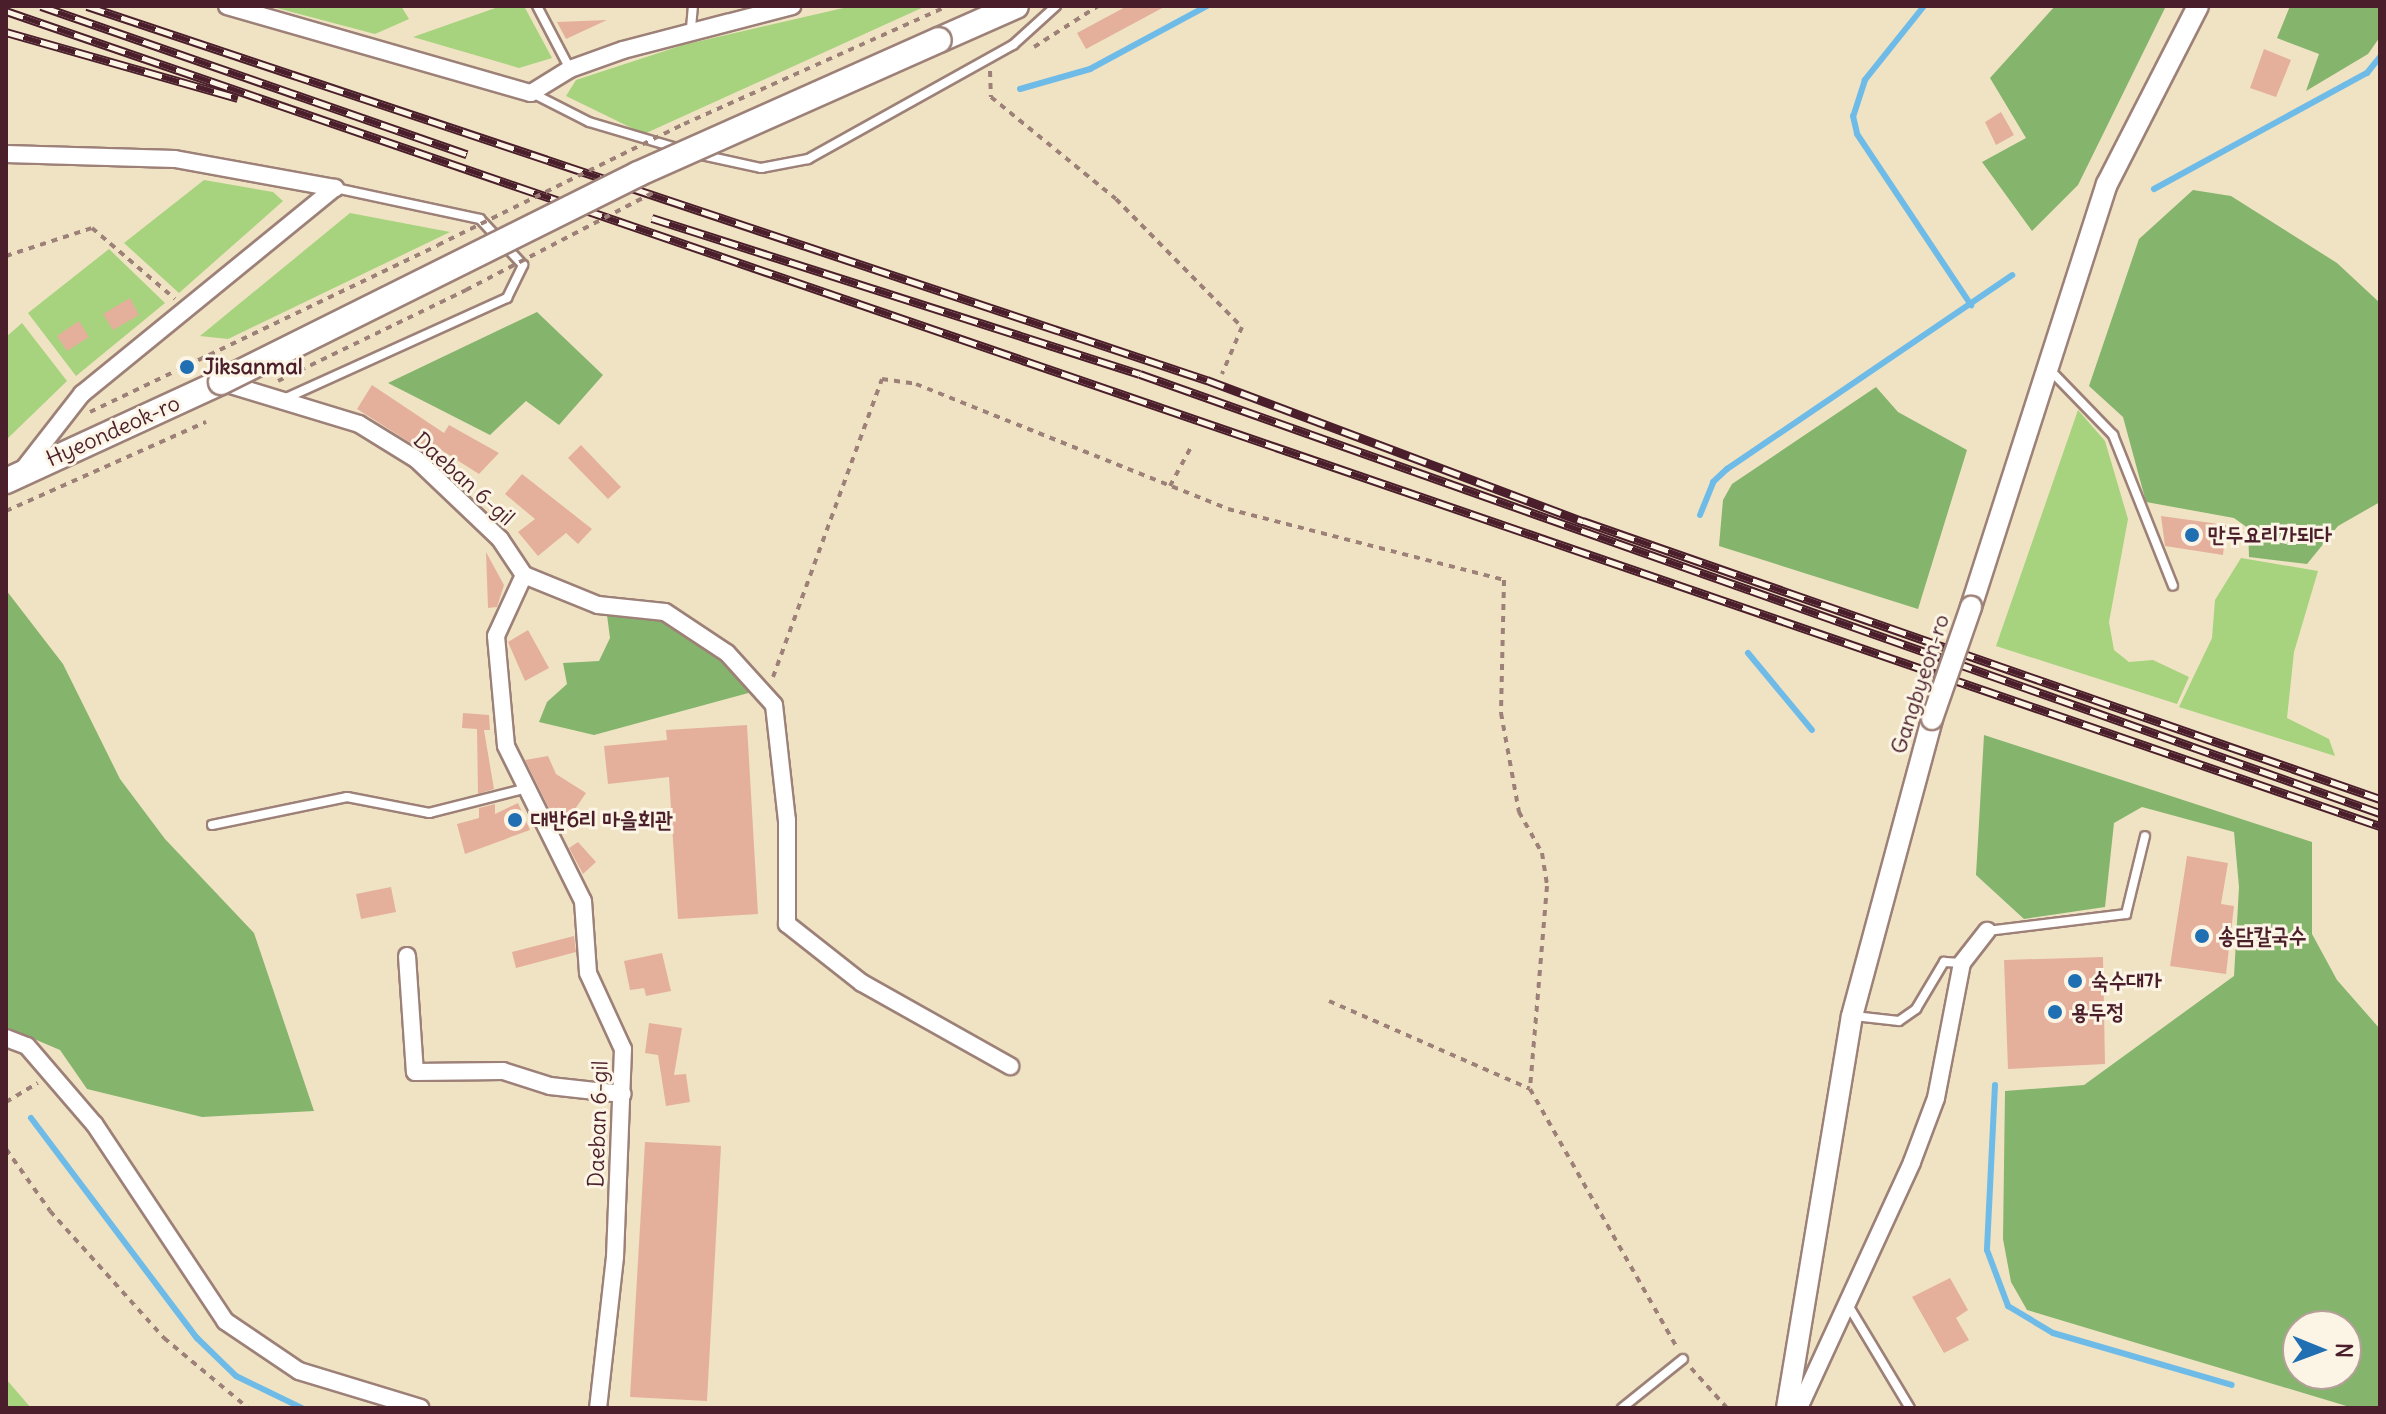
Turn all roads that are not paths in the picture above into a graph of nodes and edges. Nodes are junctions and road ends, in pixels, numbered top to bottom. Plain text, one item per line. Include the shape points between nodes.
1 (227, 6) edge
2 (537, 6) edge
3 (693, 6) edge
4 (792, 6) edge
5 (1016, 6) edge
6 (1056, 6) edge
7 (2198, 6) edge
8 (691, 28) junction
9 (570, 69) junction
10 (531, 93) junction
11 (6, 154) edge
12 (335, 188) junction
13 (2052, 372) junction
14 (221, 382) junction
15 (280, 400) junction
16 (13, 477) edge
17 (524, 575) junction
18 (2173, 586) dead end
19 (524, 789) junction
20 (212, 825) dead end
21 (2145, 836) dead end
22 (1987, 931) joint
23 (407, 956) dead end
24 (1962, 963) junction
25 (1852, 1016) junction
26 (6, 1038) edge
27 (1010, 1066) dead end
28 (623, 1094) junction
29 (1847, 1304) junction
30 (1683, 1359) road end
31 (421, 1408) edge
32 (598, 1408) edge
33 (1622, 1408) edge
34 (1787, 1408) edge
35 (1799, 1408) edge
36 (1910, 1408) edge

1 - 10 street
2 - 9 lane
3 - 8 lane
4 - 8 street
5 - 14 main road, Hyeondeok-ro, bridge via 638,174
6 - 10 lane via 989,56 780,169 742,167 589,122
7 - 13 street, Gangbyeon-ro via 2107,184
8 - 9 street
9 - 10 street
11 - 12 street via 175,159
12 - 15 lane via 480,219 523,265 507,298
12 - 16 street via 183,306 82,394
13 - 18 lane via 2113,435
13 - 25 street, Gangbyeon-ro, bridge via 1932,719
14 - 15 street, Daeban 6-gil
14 - 16 main road, Hyeondeok-ro
15 - 17 street, Daeban 6-gil via 359,424 416,459 500,539
17 - 19 street, Daeban 6-gil via 496,636 495,672 509,722 506,746
17 - 27 street via 598,605 665,612 727,653 774,705 787,820 787,924 862,983
19 - 20 lane via 429,813 347,797
19 - 28 street, Daeban 6-gil via 583,901 588,973 623,1049
21 - 22 lane via 2126,914
22 - 24 street
23 - 28 street via 415,1072 503,1071 550,1086
24 - 25 lane via 1944,962 1916,1009 1899,1021
24 - 29 street via 1936,1098
25 - 34 street, Gangbyeon-ro
26 - 31 street via 27,1046 54,1075 225,1321 299,1371
28 - 32 street, Daeban 6-gil
29 - 35 street
29 - 36 lane
30 - 33 lane

